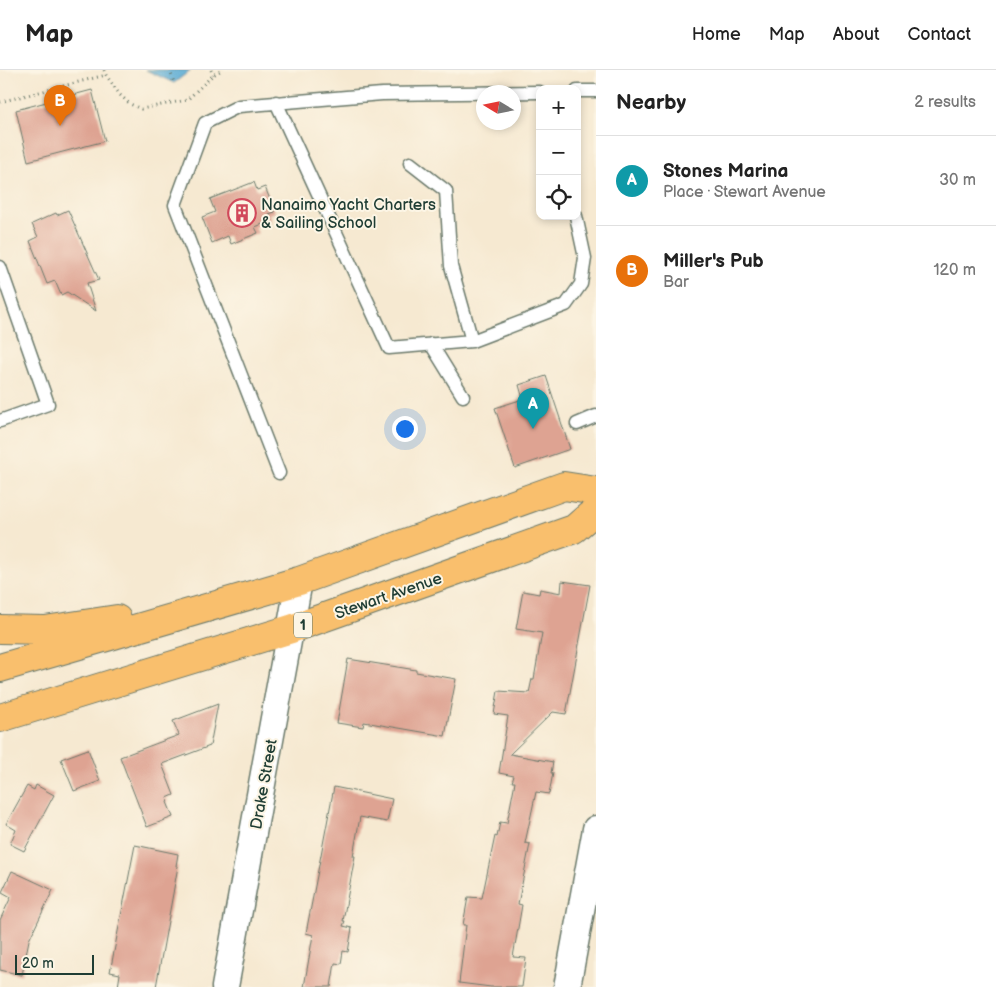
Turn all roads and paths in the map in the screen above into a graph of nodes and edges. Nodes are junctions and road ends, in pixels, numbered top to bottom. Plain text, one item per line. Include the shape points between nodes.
1 (104, 70) edge
2 (170, 70) edge
3 (211, 70) edge
4 (222, 70) edge
5 (106, 75) junction
6 (213, 75) junction
7 (174, 83) dead end
8 (581, 91) edge
9 (596, 91) edge
10 (536, 92) edge
11 (0, 102) edge
12 (276, 102) junction
13 (410, 163) dead end
14 (577, 220) edge
15 (0, 267) edge
16 (472, 341) junction
17 (431, 344) junction
18 (463, 396) dead end
19 (596, 416) edge
20 (0, 421) edge
21 (577, 424) dead end
22 (279, 473) dead end
23 (596, 491) edge
24 (596, 510) edge
25 (299, 581) junction
26 (225, 602) junction
27 (0, 629) edge
28 (291, 629) junction
29 (0, 668) edge
30 (0, 718) edge
31 (596, 829) edge
32 (225, 987) edge
33 (567, 987) edge

1 - 5 path
2 - 7 path
3 - 6 path
4 - 6 path
5 - 6 path via 120,95 141,109 187,100
5 - 11 path
8 - 9 lane
10 - 12 lane via 382,94
12 - 17 lane via 389,348
12 - 22 lane via 239,106 205,123 175,204
13 - 16 lane via 446,191 451,266
14 - 16 lane via 585,258 581,284 566,305
15 - 20 lane via 48,404
16 - 17 lane
17 - 18 lane
19 - 21 lane
23 - 25 highway via 564,486
24 - 28 highway, Stewart Avenue / 1 via 574,529
25 - 26 highway
25 - 28 street, Drake Street
26 - 27 highway via 45,630
26 - 29 highway
28 - 30 highway, Stewart Avenue / 1
28 - 32 street, Drake Street
31 - 33 street

